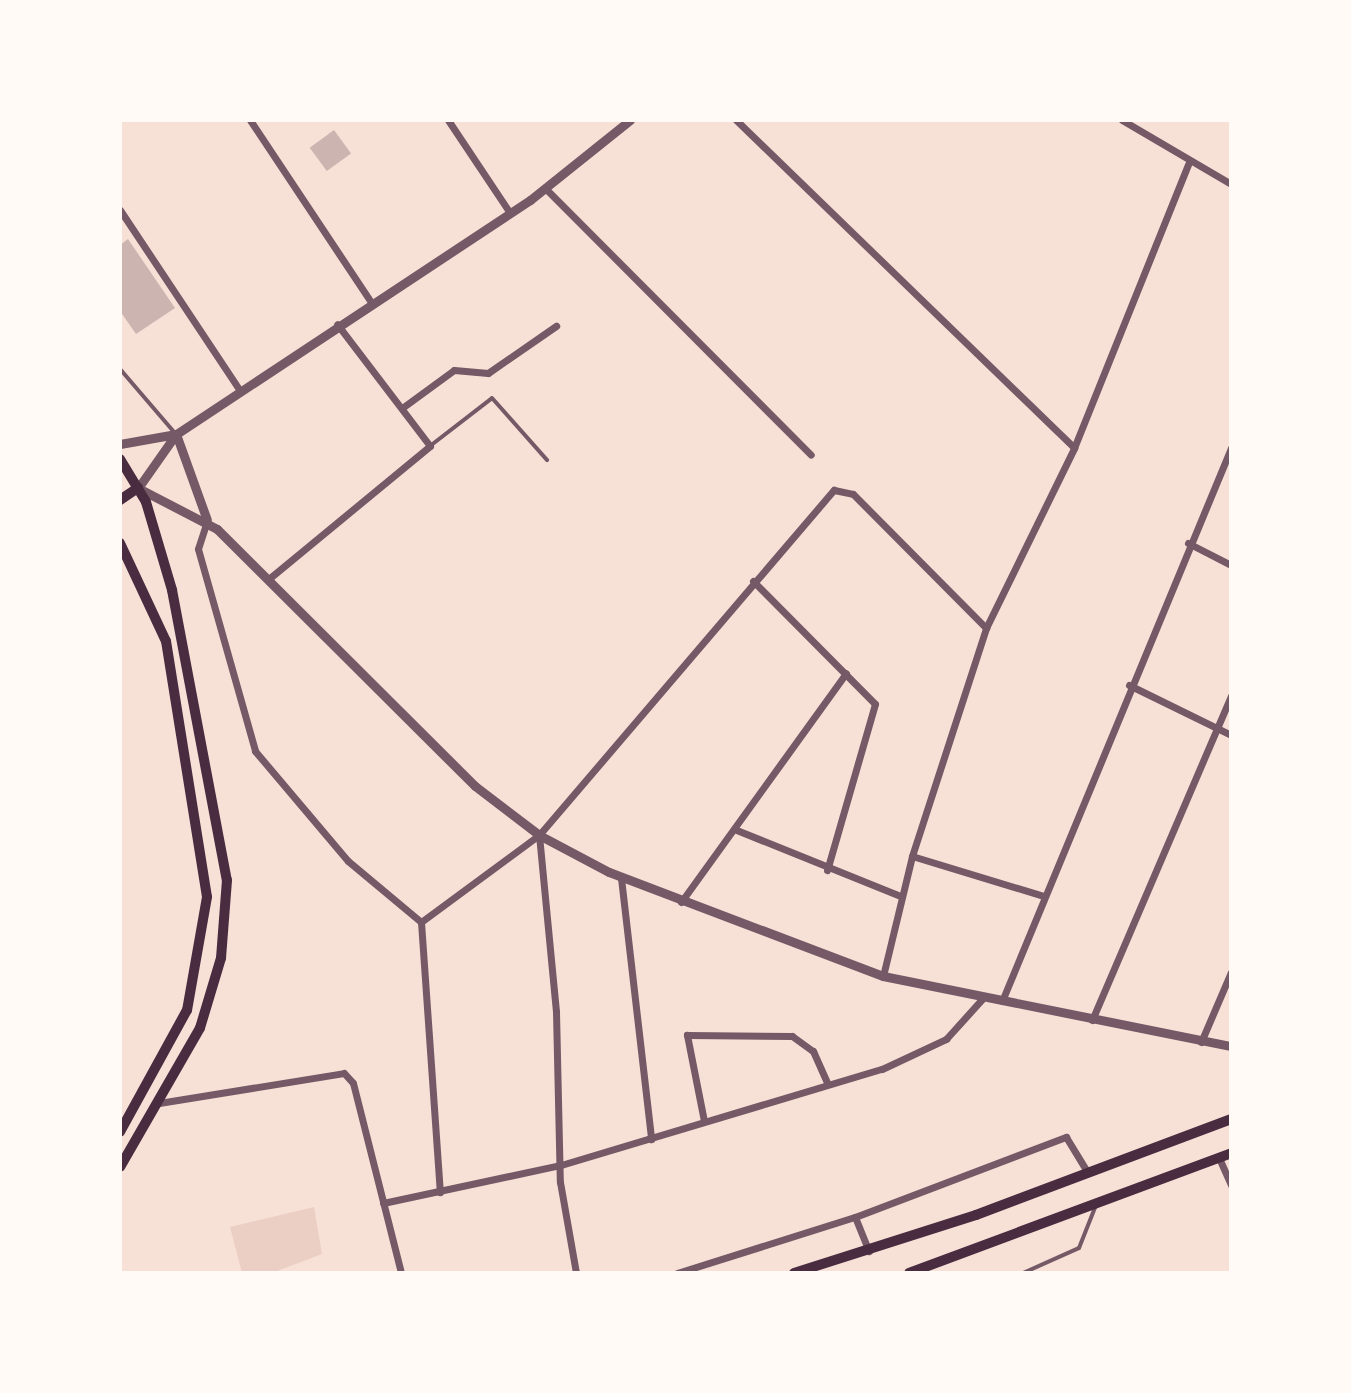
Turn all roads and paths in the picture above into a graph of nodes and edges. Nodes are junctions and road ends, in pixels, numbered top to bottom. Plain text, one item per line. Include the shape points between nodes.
1 (250, 120) edge
2 (448, 120) edge
3 (630, 120) edge
4 (736, 120) edge
5 (1122, 120) edge
6 (1188, 164) junction
7 (1231, 184) edge
8 (546, 189) junction
9 (120, 210) edge
10 (510, 213) junction
11 (371, 302) junction
12 (337, 324) junction
13 (556, 326) dead end
14 (120, 369) edge
15 (239, 389) junction
16 (402, 408) junction
17 (176, 434) junction
18 (120, 444) edge
19 (430, 446) junction
20 (1074, 448) junction
21 (1231, 448) edge
22 (811, 455) dead end
23 (120, 459) edge
24 (547, 460) dead end
25 (138, 488) junction
26 (120, 500) edge
27 (207, 521) junction
28 (120, 543) edge
29 (1188, 543) junction
30 (1231, 565) edge
31 (271, 577) junction
32 (753, 581) junction
33 (986, 628) junction
34 (846, 673) junction
35 (1129, 685) junction
36 (1231, 695) edge
37 (1217, 728) junction
38 (1231, 735) edge
39 (734, 829) junction
40 (539, 835) junction
41 (912, 856) junction
42 (827, 870) junction
43 (621, 878) junction
44 (901, 896) junction
45 (1044, 896) junction
46 (679, 903) junction
47 (421, 922) junction
48 (1231, 972) edge
49 (883, 976) junction
50 (983, 998) junction
51 (1002, 1001) junction
52 (1092, 1020) junction
53 (1201, 1042) junction
54 (1226, 1046) edge
55 (1231, 1053) edge
56 (827, 1083) junction
57 (159, 1103) junction
58 (1231, 1119) edge
59 (704, 1121) junction
60 (120, 1132) edge
61 (651, 1139) junction
62 (1231, 1153) edge
63 (1219, 1158) junction
64 (561, 1165) junction
65 (120, 1167) edge
66 (1088, 1173) junction
67 (1231, 1185) edge
68 (440, 1192) junction
69 (383, 1203) junction
70 (1096, 1205) junction
71 (855, 1217) junction
72 (869, 1251) junction
73 (401, 1273) edge
74 (576, 1273) edge
75 (677, 1273) edge
76 (794, 1273) edge
77 (909, 1273) edge
78 (1023, 1273) edge

1 - 11 street
2 - 10 street
3 - 8 street
4 - 20 street
5 - 6 street
6 - 7 street
6 - 20 street
8 - 10 street
8 - 22 street
9 - 15 street
10 - 11 street
11 - 12 street
12 - 15 street
12 - 16 street
13 - 16 street via 488,373 454,370
14 - 17 lane
15 - 17 street
16 - 19 street
17 - 18 street
17 - 25 street
17 - 27 street
19 - 24 lane via 492,398
19 - 31 street
20 - 33 street
21 - 29 street
23 - 25 main road
25 - 26 main road
25 - 27 street
25 - 57 main road via 196,693 227,880 212,994
27 - 31 street
27 - 47 street via 198,549 255,751 348,861
28 - 60 main road via 166,641 207,897 187,1010
29 - 30 street
29 - 35 street
31 - 40 street via 475,786
32 - 33 street via 840,489
32 - 34 street
32 - 40 street
33 - 41 street
34 - 39 street
34 - 42 street via 875,704
35 - 37 street
35 - 45 street
36 - 37 street
37 - 38 street
37 - 52 street
39 - 42 street
39 - 46 street
40 - 43 street
40 - 47 street
40 - 64 street
41 - 44 street
41 - 45 street
42 - 44 street
43 - 46 street
43 - 61 street
44 - 49 street
45 - 51 street
46 - 49 street
47 - 68 street
48 - 53 street
49 - 50 street
50 - 51 street
50 - 56 street via 946,1039 882,1069
51 - 52 street
52 - 53 street
53 - 54 street
54 - 55 street
56 - 59 street
56 - 59 street via 807,1044 792,1036 687,1035
57 - 65 main road
57 - 69 street via 344,1073 353,1083
58 - 66 main road
59 - 61 street
61 - 64 street
62 - 63 main road
63 - 67 street
63 - 70 main road
64 - 68 street
64 - 74 street
66 - 71 street via 1066,1137
66 - 72 main road
68 - 69 street
69 - 73 street
70 - 77 main road
70 - 78 lane via 1079,1248
71 - 72 street
71 - 75 street
72 - 76 main road

